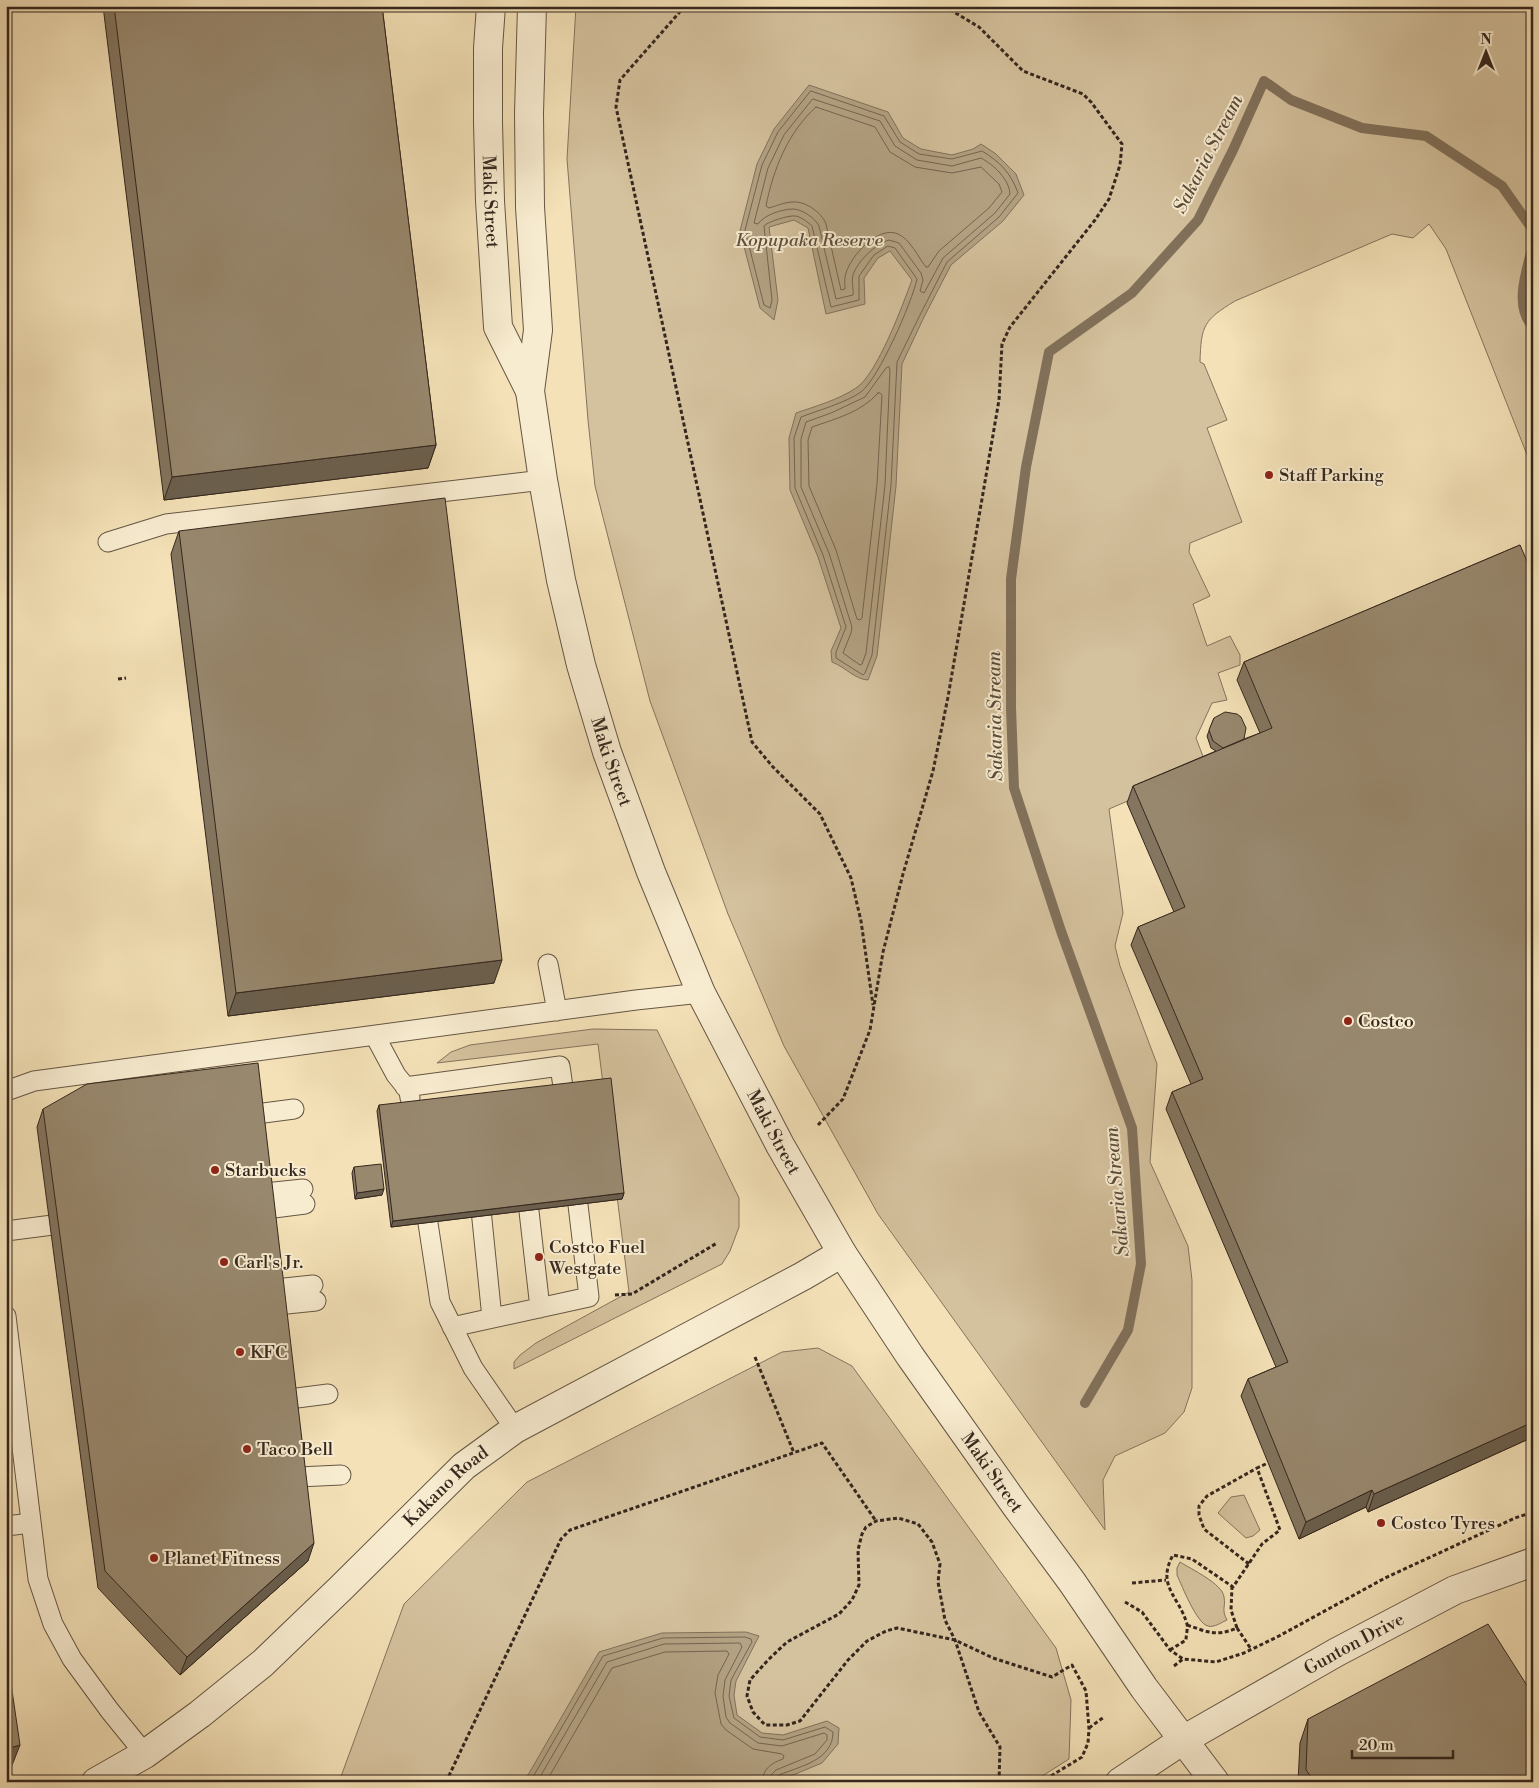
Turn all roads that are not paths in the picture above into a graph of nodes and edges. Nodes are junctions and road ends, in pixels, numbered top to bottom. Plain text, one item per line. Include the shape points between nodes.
1 (491, 6) edge
2 (532, 6) edge
3 (530, 391) junction
4 (543, 480) junction
5 (108, 542) dead end
6 (548, 964) dead end
7 (701, 993) junction
8 (557, 1011) junction
9 (375, 1036) junction
10 (513, 1073) junction
11 (467, 1079) junction
12 (405, 1087) junction
13 (6, 1091) edge
14 (515, 1093) edge
15 (469, 1098) edge
16 (294, 1109) dead end
17 (411, 1111) edge
18 (256, 1114) edge
19 (568, 1124) edge
20 (572, 1162) edge
21 (524, 1171) edge
22 (477, 1174) edge
23 (421, 1178) edge
24 (304, 1197) dead end
25 (265, 1201) edge
26 (89, 1220) edge
27 (6, 1231) edge
28 (842, 1253) junction
29 (314, 1293) dead end
30 (276, 1297) edge
31 (540, 1308) junction
32 (6, 1316) edge
33 (492, 1318) junction
34 (452, 1327) junction
35 (327, 1387) dead end
36 (288, 1392) edge
37 (515, 1429) junction
38 (341, 1474) dead end
39 (298, 1477) edge
40 (31, 1523) junction
41 (6, 1526) edge
42 (1533, 1562) edge
43 (1183, 1740) junction
44 (145, 1754) junction
45 (96, 1782) edge
46 (1120, 1782) edge
47 (1215, 1782) edge

1 - 3 street, Maki Street via 488,123 498,326
2 - 3 street, Maki Street via 530,179 538,330
3 - 4 street, Maki Street
4 - 5 lane via 166,524
4 - 7 street, Maki Street via 581,666 607,752 651,872
6 - 8 lane
7 - 8 lane
7 - 28 street, Maki Street via 771,1130
8 - 9 lane
9 - 12 lane
9 - 13 lane via 34,1082
10 - 11 lane
10 - 14 lane
10 - 19 lane via 560,1066
11 - 12 lane
11 - 15 lane
12 - 17 lane
16 - 18 lane
20 - 31 lane via 590,1297
21 - 31 lane
22 - 33 lane
23 - 34 lane via 440,1302
24 - 25 lane
26 - 27 lane
28 - 37 street, Kakano Road
28 - 43 street, Maki Street via 915,1364
29 - 30 lane
31 - 33 lane
32 - 40 lane
33 - 34 lane
34 - 37 lane via 473,1368
35 - 36 lane
37 - 44 street, Kakano Road via 464,1466 263,1663
38 - 39 lane
40 - 41 lane
40 - 44 lane via 38,1579 53,1624 72,1659
42 - 43 street, Gunton Drive via 1455,1590 1337,1652
43 - 46 street, Gunton Drive
43 - 47 street, Maki Street
44 - 45 street, Kakano Road

